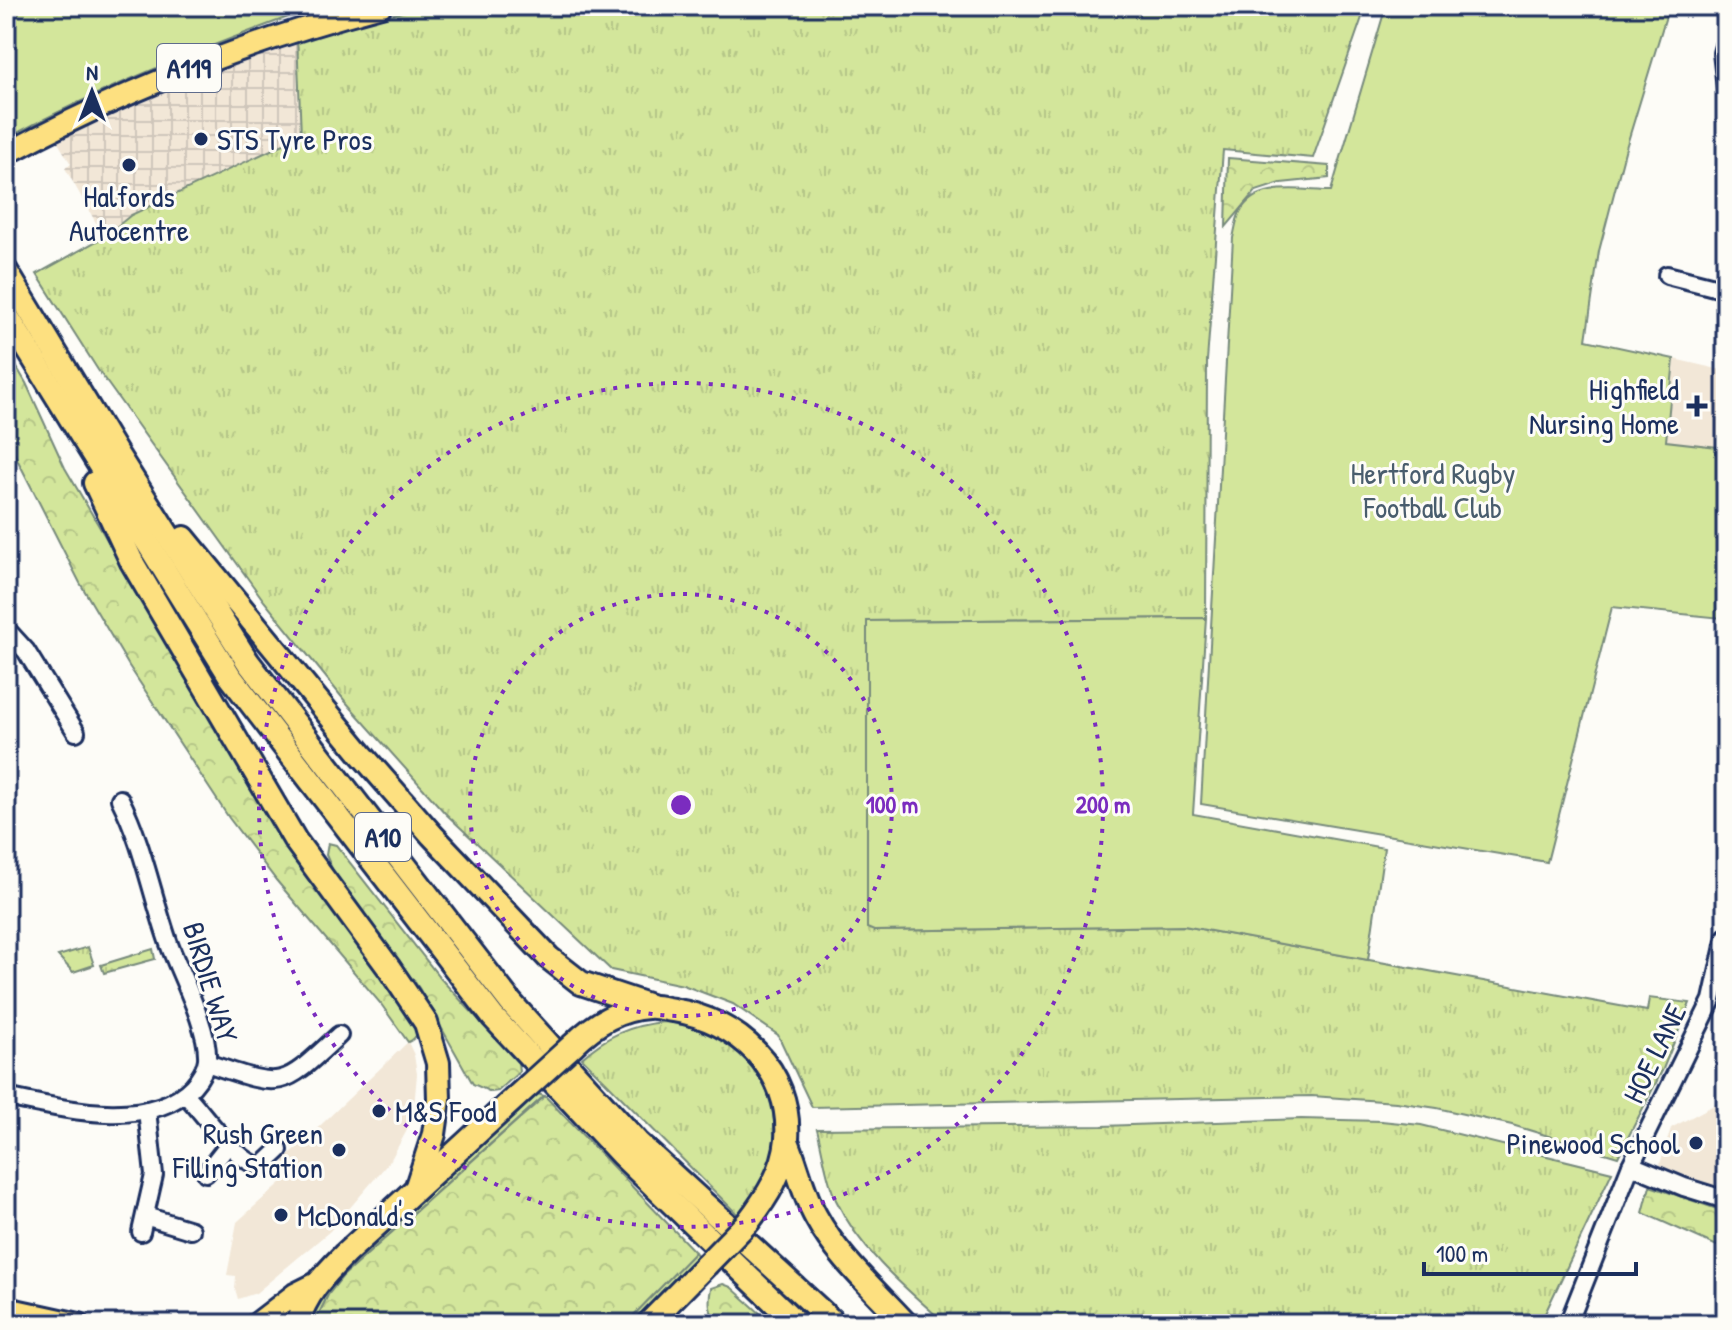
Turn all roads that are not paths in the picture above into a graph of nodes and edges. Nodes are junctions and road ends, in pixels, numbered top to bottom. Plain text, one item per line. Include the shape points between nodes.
1 (381, 6) edge
2 (1726, 39) edge
3 (1726, 87) edge
4 (6, 154) edge
5 (1667, 275) dead end
6 (10, 278) edge
7 (1726, 290) edge
8 (6, 314) edge
9 (56, 399) junction
10 (116, 453) junction
11 (6, 629) edge
12 (76, 732) dead end
13 (120, 799) dead end
14 (1726, 937) edge
15 (650, 1006) junction
16 (339, 1035) dead end
17 (207, 1063) junction
18 (185, 1094) junction
19 (6, 1097) edge
20 (147, 1110) junction
21 (787, 1141) junction
22 (228, 1145) junction
23 (279, 1150) dead end
24 (1631, 1165) junction
25 (206, 1173) dead end
26 (417, 1186) junction
27 (1726, 1200) edge
28 (191, 1230) dead end
29 (317, 1283) junction
30 (6, 1308) edge
31 (79, 1324) edge
32 (256, 1324) edge
33 (297, 1324) edge
34 (648, 1324) edge
35 (797, 1324) edge
36 (835, 1324) edge
37 (906, 1324) edge
38 (1568, 1324) edge

1 - 4 main road, A119 via 269,38 153,82
2 - 3 street
5 - 7 street
6 - 10 highway, A10
8 - 9 highway, A10
9 - 26 highway via 132,562 295,840 426,1023 438,1063 439,1099
9 - 35 highway, A10 via 230,676 493,1017 621,1154
10 - 15 highway via 362,755 549,958 581,983
10 - 36 highway, A10 via 248,662 511,1003 637,1142
11 - 12 street via 26,651
13 - 17 street, BIRDIE WAY via 205,1037
14 - 24 street, HOE LANE via 1712,1000
15 - 21 highway via 702,1015 753,1048 776,1083
15 - 26 highway, bridge via 611,1016 573,1045
16 - 17 street via 284,1081
17 - 18 street, BIRDIE WAY
18 - 20 street
18 - 22 street
19 - 20 street via 82,1112
20 - 28 street via 155,1162 143,1224
21 - 34 highway, bridge via 772,1187 748,1222
21 - 37 highway via 826,1234
22 - 23 street via 255,1166
22 - 25 street
24 - 27 street
24 - 38 street, HOE LANE
26 - 29 highway
29 - 32 main road
29 - 33 highway
30 - 31 main road

